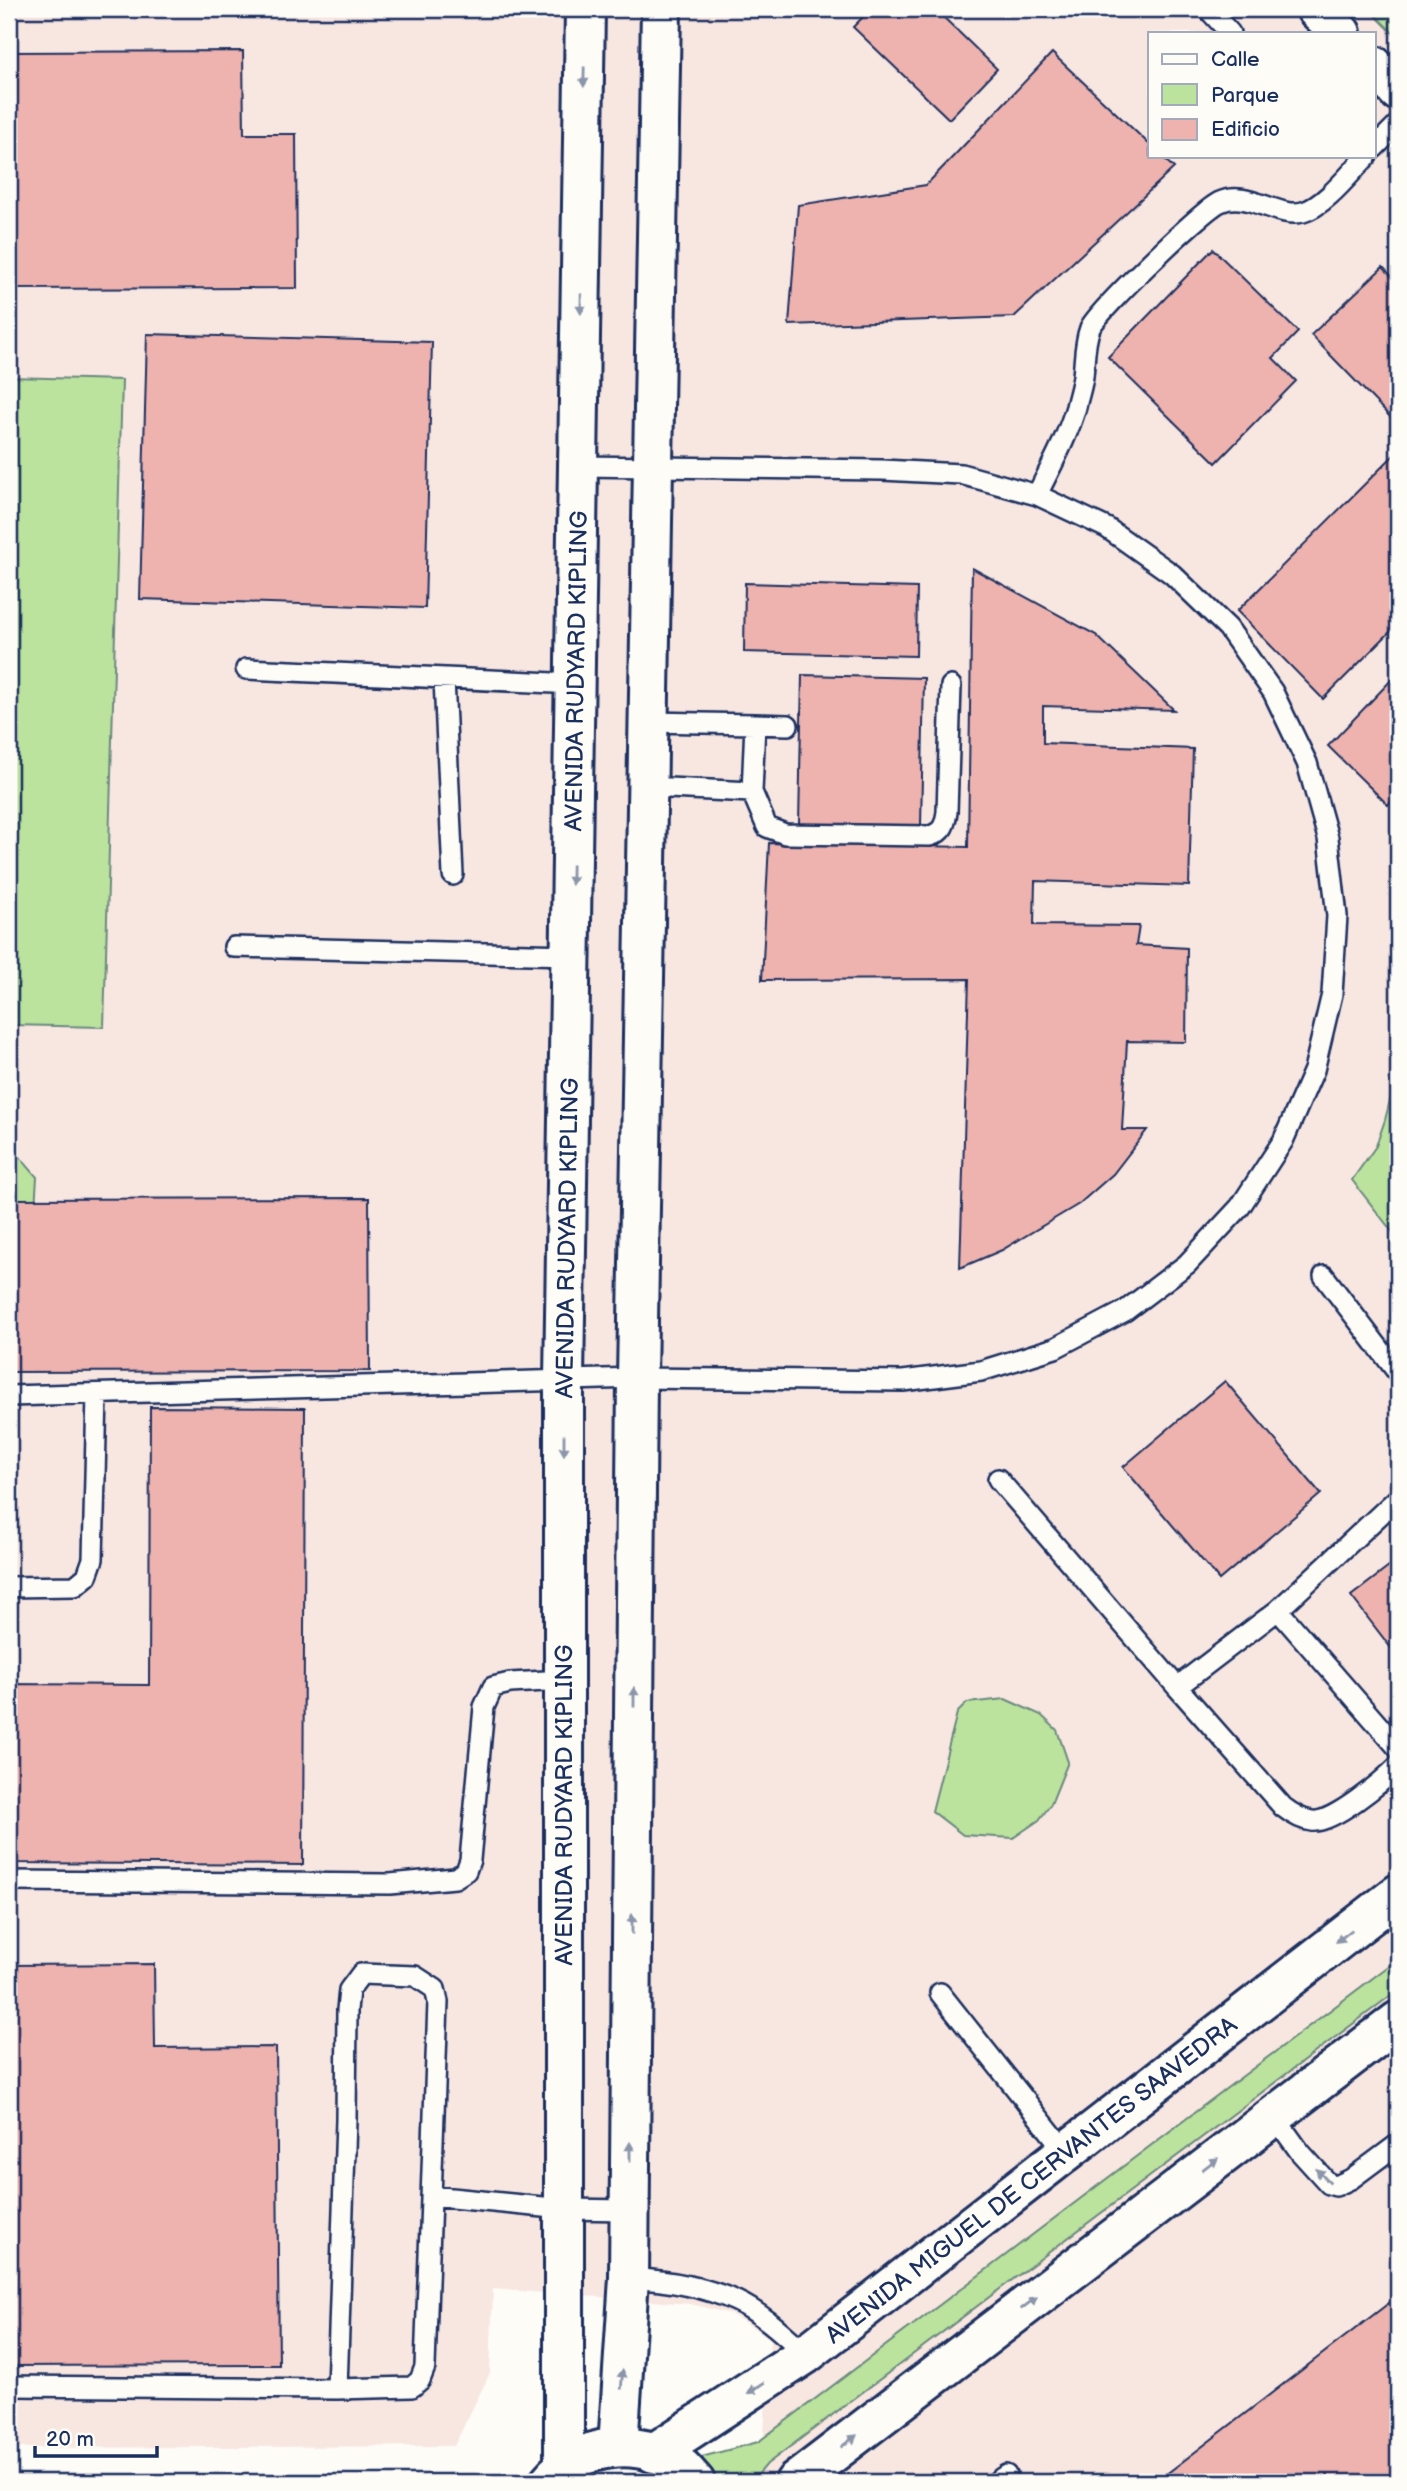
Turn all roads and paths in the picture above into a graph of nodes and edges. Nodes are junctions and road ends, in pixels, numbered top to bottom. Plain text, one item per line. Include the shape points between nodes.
1 (585, 9) edge
2 (661, 9) edge
3 (1208, 9) edge
4 (1316, 9) edge
5 (1229, 32) edge
6 (1339, 32) edge
7 (1376, 68) edge
8 (1398, 91) edge
9 (1398, 124) edge
10 (1376, 147) edge
11 (1365, 158) edge
12 (579, 466) junction
13 (653, 467) junction
14 (1037, 495) junction
15 (246, 669) dead end
16 (444, 679) junction
17 (576, 684) junction
18 (951, 686) dead end
19 (648, 722) junction
20 (755, 724) junction
21 (788, 725) dead end
22 (647, 786) junction
23 (752, 792) junction
24 (453, 875) dead end
25 (234, 947) dead end
26 (571, 955) junction
27 (1324, 1276) dead end
28 (1398, 1373) edge
29 (637, 1378) junction
30 (564, 1380) junction
31 (97, 1394) junction
32 (9, 1396) edge
33 (998, 1479) dead end
34 (1398, 1497) edge
35 (9, 1587) edge
36 (1278, 1610) junction
37 (564, 1680) junction
38 (1177, 1688) junction
39 (1398, 1748) edge
40 (1398, 1766) edge
41 (9, 1881) edge
42 (1398, 1894) edge
43 (940, 1993) dead end
44 (1398, 2021) edge
45 (1274, 2116) junction
46 (1398, 2144) edge
47 (1066, 2152) junction
48 (431, 2196) junction
49 (564, 2209) junction
50 (629, 2210) junction
51 (629, 2278) junction
52 (806, 2354) junction
53 (9, 2386) edge
54 (337, 2389) junction
55 (636, 2450) junction
56 (556, 2475) edge
57 (695, 2482) edge
58 (794, 2482) edge

1 -> 12 street, AVENIDA RUDYARD KIPLING
2 - 13 street
3 - 5 lane
4 - 6 street
7 - 8 street
9 - 10 lane
11 - 14 lane via 1320,204 1302,213 1233,198 1220,202 1200,215 1105,308 1091,326 1075,408
12 - 13 lane
12 - 17 street, AVENIDA RUDYARD KIPLING
13 - 14 lane via 961,474
13 - 19 street
14 - 29 lane via 1107,528 1172,574 1228,628 1273,692 1307,762 1328,838 1337,916 1334,968 1314,1070 1283,1142 1240,1207 1187,1264 1125,1311 1055,1348 981,1371 903,1381
15 - 16 lane
16 - 17 lane
16 - 24 lane
17 -> 26 street, AVENIDA RUDYARD KIPLING
18 - 23 lane via 947,812 939,833 775,832 767,827
19 - 20 lane
19 - 22 street
20 - 21 lane
20 - 23 lane
22 - 23 lane
22 - 29 street
25 - 26 lane
26 - 30 street, AVENIDA RUDYARD KIPLING
27 - 28 lane
29 - 30 lane
50 -> 29 street
30 - 31 lane
30 -> 37 street, AVENIDA RUDYARD KIPLING
31 - 32 lane
31 - 35 lane via 93,1559 87,1576 75,1586
33 - 38 lane
34 - 36 lane
36 - 38 lane
36 - 39 lane
37 - 41 lane via 510,1683 489,1692 470,1860 466,1871 455,1878 390,1884
37 - 49 street, AVENIDA RUDYARD KIPLING
38 - 40 lane via 1283,1807 1299,1818 1315,1822 1334,1815
42 -> 47 street, AVENIDA MIGUEL DE CERVANTES SAAVEDRA
43 - 47 lane
44 - 45 street
46 -> 45 lane via 1336,2186 1300,2152
58 -> 45 street
47 - 52 street, AVENIDA MIGUEL DE CERVANTES SAAVEDRA
48 - 49 lane
48 - 54 lane via 425,2367 420,2381 412,2387
48 - 54 lane via 435,1989 415,1976 361,1974 349,1990 347,2010
49 - 50 lane
49 - 56 street, AVENIDA RUDYARD KIPLING
50 - 51 street
51 - 52 lane via 684,2285 736,2301
55 -> 51 street
52 -> 55 street, AVENIDA MIGUEL DE CERVANTES SAAVEDRA
53 - 54 lane
55 - 56 street, AVENIDA MIGUEL DE CERVANTES SAAVEDRA via 589,2453
55 - 57 street via 680,2466

